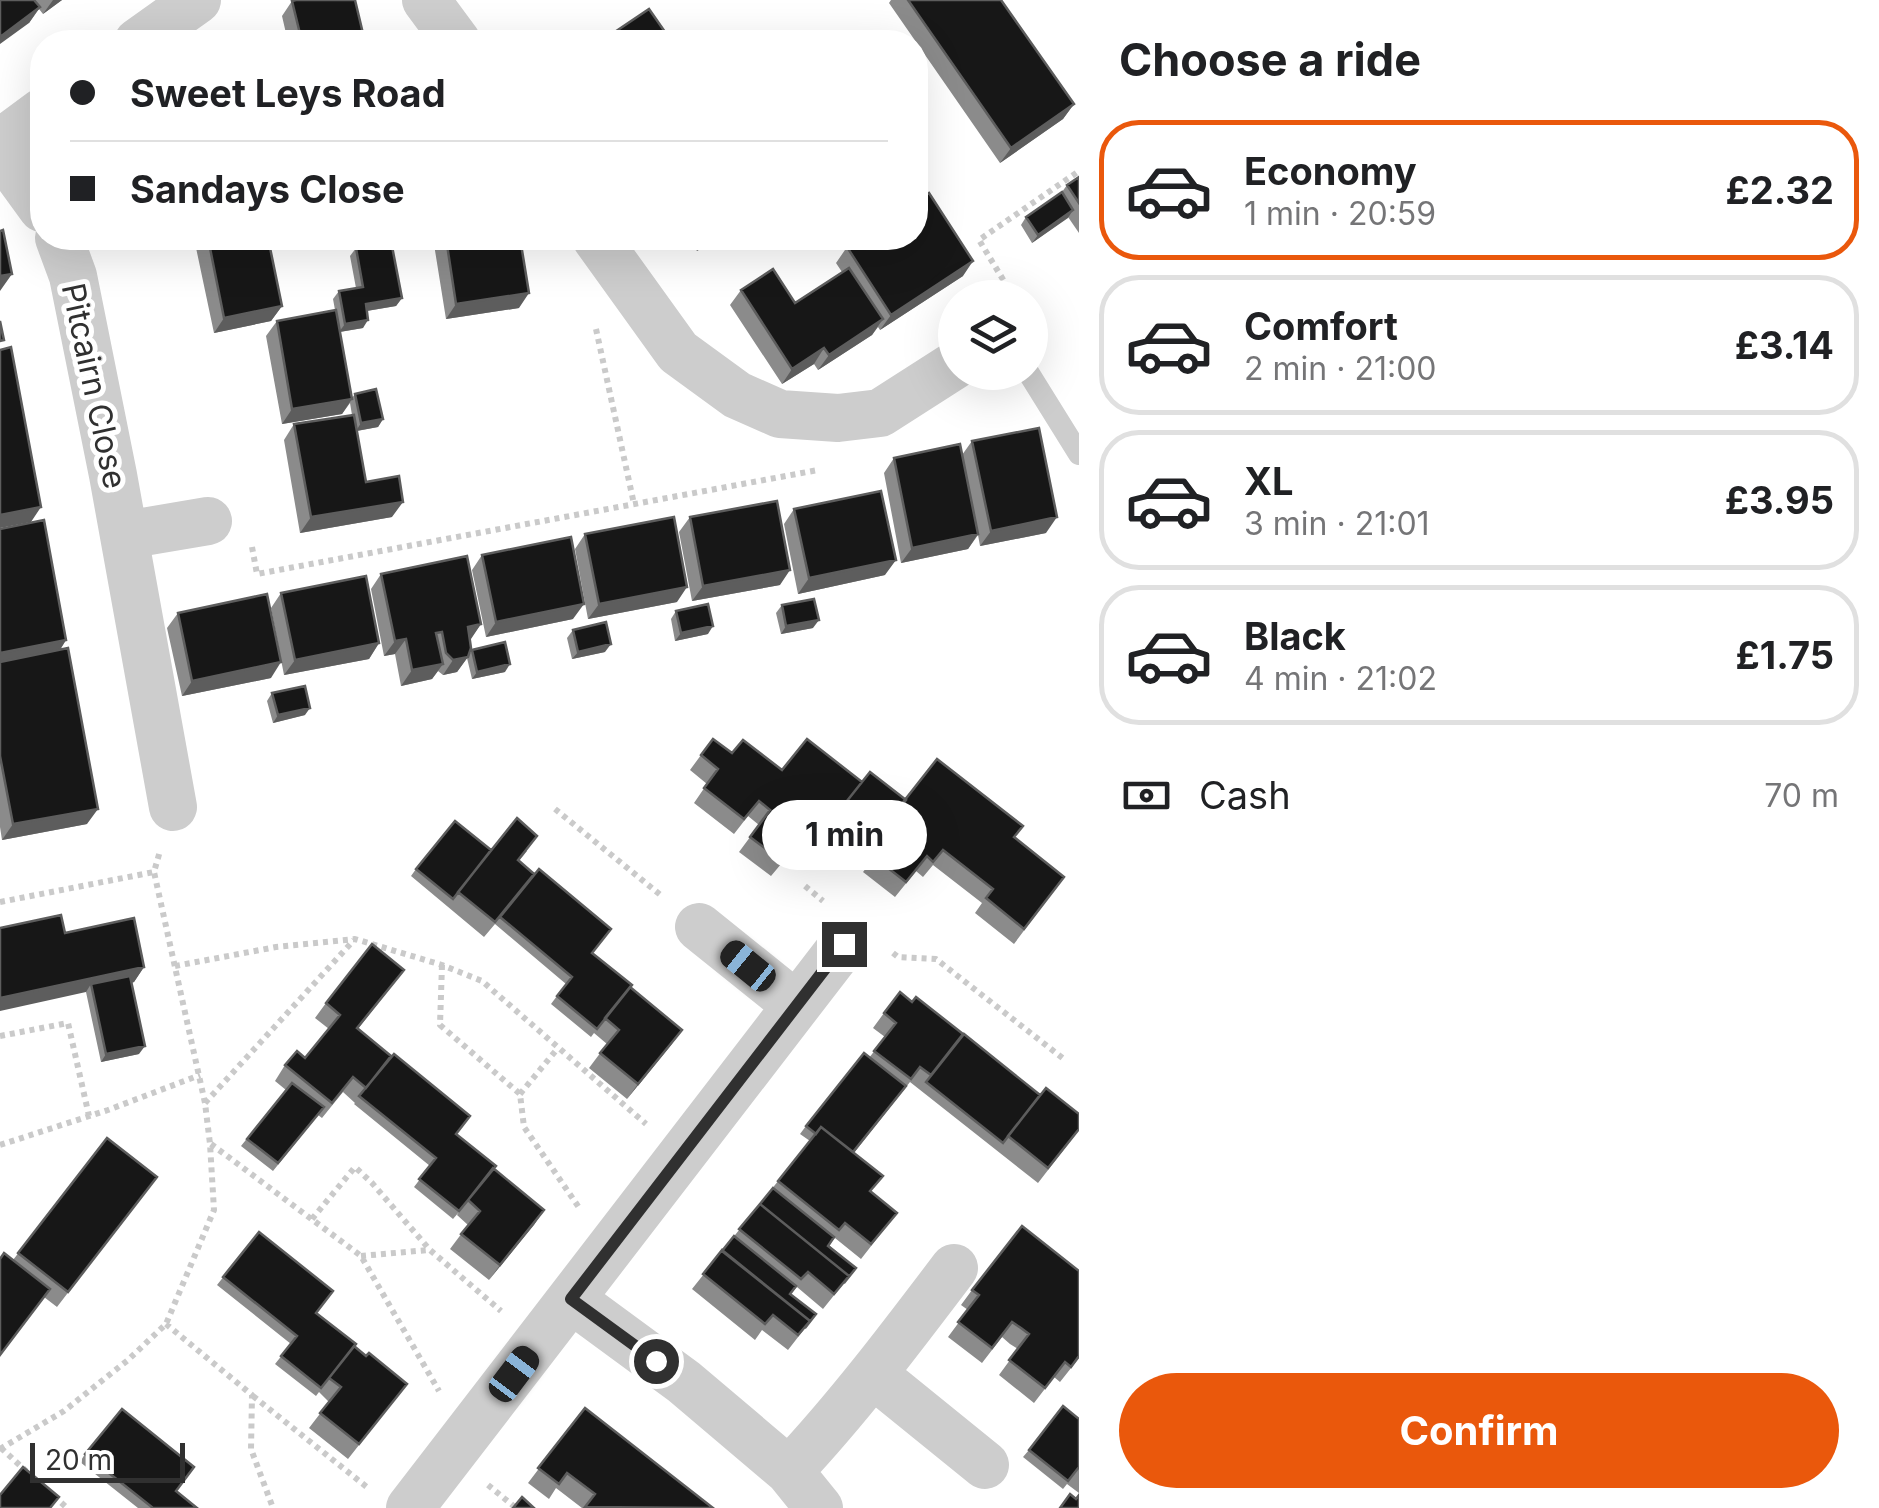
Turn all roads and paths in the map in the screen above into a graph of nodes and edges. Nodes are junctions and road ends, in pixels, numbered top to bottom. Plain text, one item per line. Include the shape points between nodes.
1 (197, 0) edge
2 (426, 0) edge
3 (155, 30) edge
4 (448, 30) edge
5 (30, 122) edge
6 (0, 146) edge
7 (1079, 171) edge
8 (30, 190) edge
9 (64, 250) edge
10 (605, 250) edge
11 (1003, 280) edge
12 (594, 319) dead end
13 (938, 377) edge
14 (1039, 390) edge
15 (1079, 454) edge
16 (819, 470) dead end
17 (634, 504) junction
18 (208, 521) joint
19 (124, 535) junction
20 (173, 807) joint
21 (555, 808) dead end
22 (154, 872) junction
23 (805, 886) dead end
24 (0, 902) edge
25 (699, 926) joint
26 (854, 933) junction
27 (355, 939) junction
28 (442, 964) junction
29 (176, 966) junction
30 (796, 1005) junction
31 (0, 1036) edge
32 (558, 1048) junction
33 (1065, 1060) dead end
34 (200, 1074) junction
35 (520, 1094) junction
36 (206, 1103) junction
37 (89, 1116) junction
38 (0, 1143) edge
39 (210, 1144) junction
40 (681, 1154) junction
41 (312, 1220) junction
42 (430, 1250) junction
43 (608, 1251) junction
44 (361, 1256) junction
45 (954, 1268) dead end
46 (571, 1299) junction
47 (166, 1324) junction
48 (539, 1342) junction
49 (874, 1375) junction
50 (252, 1395) junction
51 (466, 1438) junction
52 (1, 1449) edge
53 (985, 1465) dead end
54 (789, 1471) junction
55 (28, 1472) edge
56 (40, 1484) edge
57 (394, 1502) edge
58 (67, 1508) edge
59 (274, 1508) edge
60 (818, 1508) edge

1 - 3 street
2 - 4 street
5 - 6 street
6 - 8 street
7 - 11 path via 979,240
9 - 19 street, Pitcairn Close
10 - 13 street via 678,352 738,395 780,414 880,413
12 - 17 path
14 - 15 lane
16 - 17 path
17 - 18 path via 258,574 246,514
18 - 19 street, Pitcairn Close
19 - 20 street, Pitcairn Close
20 - 22 path
21 - 25 path
22 - 24 path
22 - 29 path
23 - 26 path
25 - 30 street
26 - 30 street
26 - 33 path via 898,957 936,958
27 - 28 path
27 - 29 path
27 - 36 path
28 - 32 path via 482,981
28 - 35 path via 440,1025
29 - 34 path
30 - 40 street
31 - 37 path via 68,1024
32 - 35 path
32 - 40 path
34 - 36 path
34 - 37 path
35 - 43 path via 524,1127
36 - 39 path
37 - 38 path
39 - 41 path
39 - 47 path via 214,1210
40 - 43 street
41 - 42 path via 355,1167
41 - 44 path
42 - 44 path
42 - 48 path
43 - 46 street
44 - 51 path
45 - 49 street
46 - 48 street
46 - 54 street
47 - 50 path
47 - 52 path via 64,1411
48 - 51 street
49 - 53 street
49 - 54 street
50 - 57 path
50 - 59 path via 251,1449
51 - 57 street
52 - 55 path
54 - 60 street
56 - 58 path

